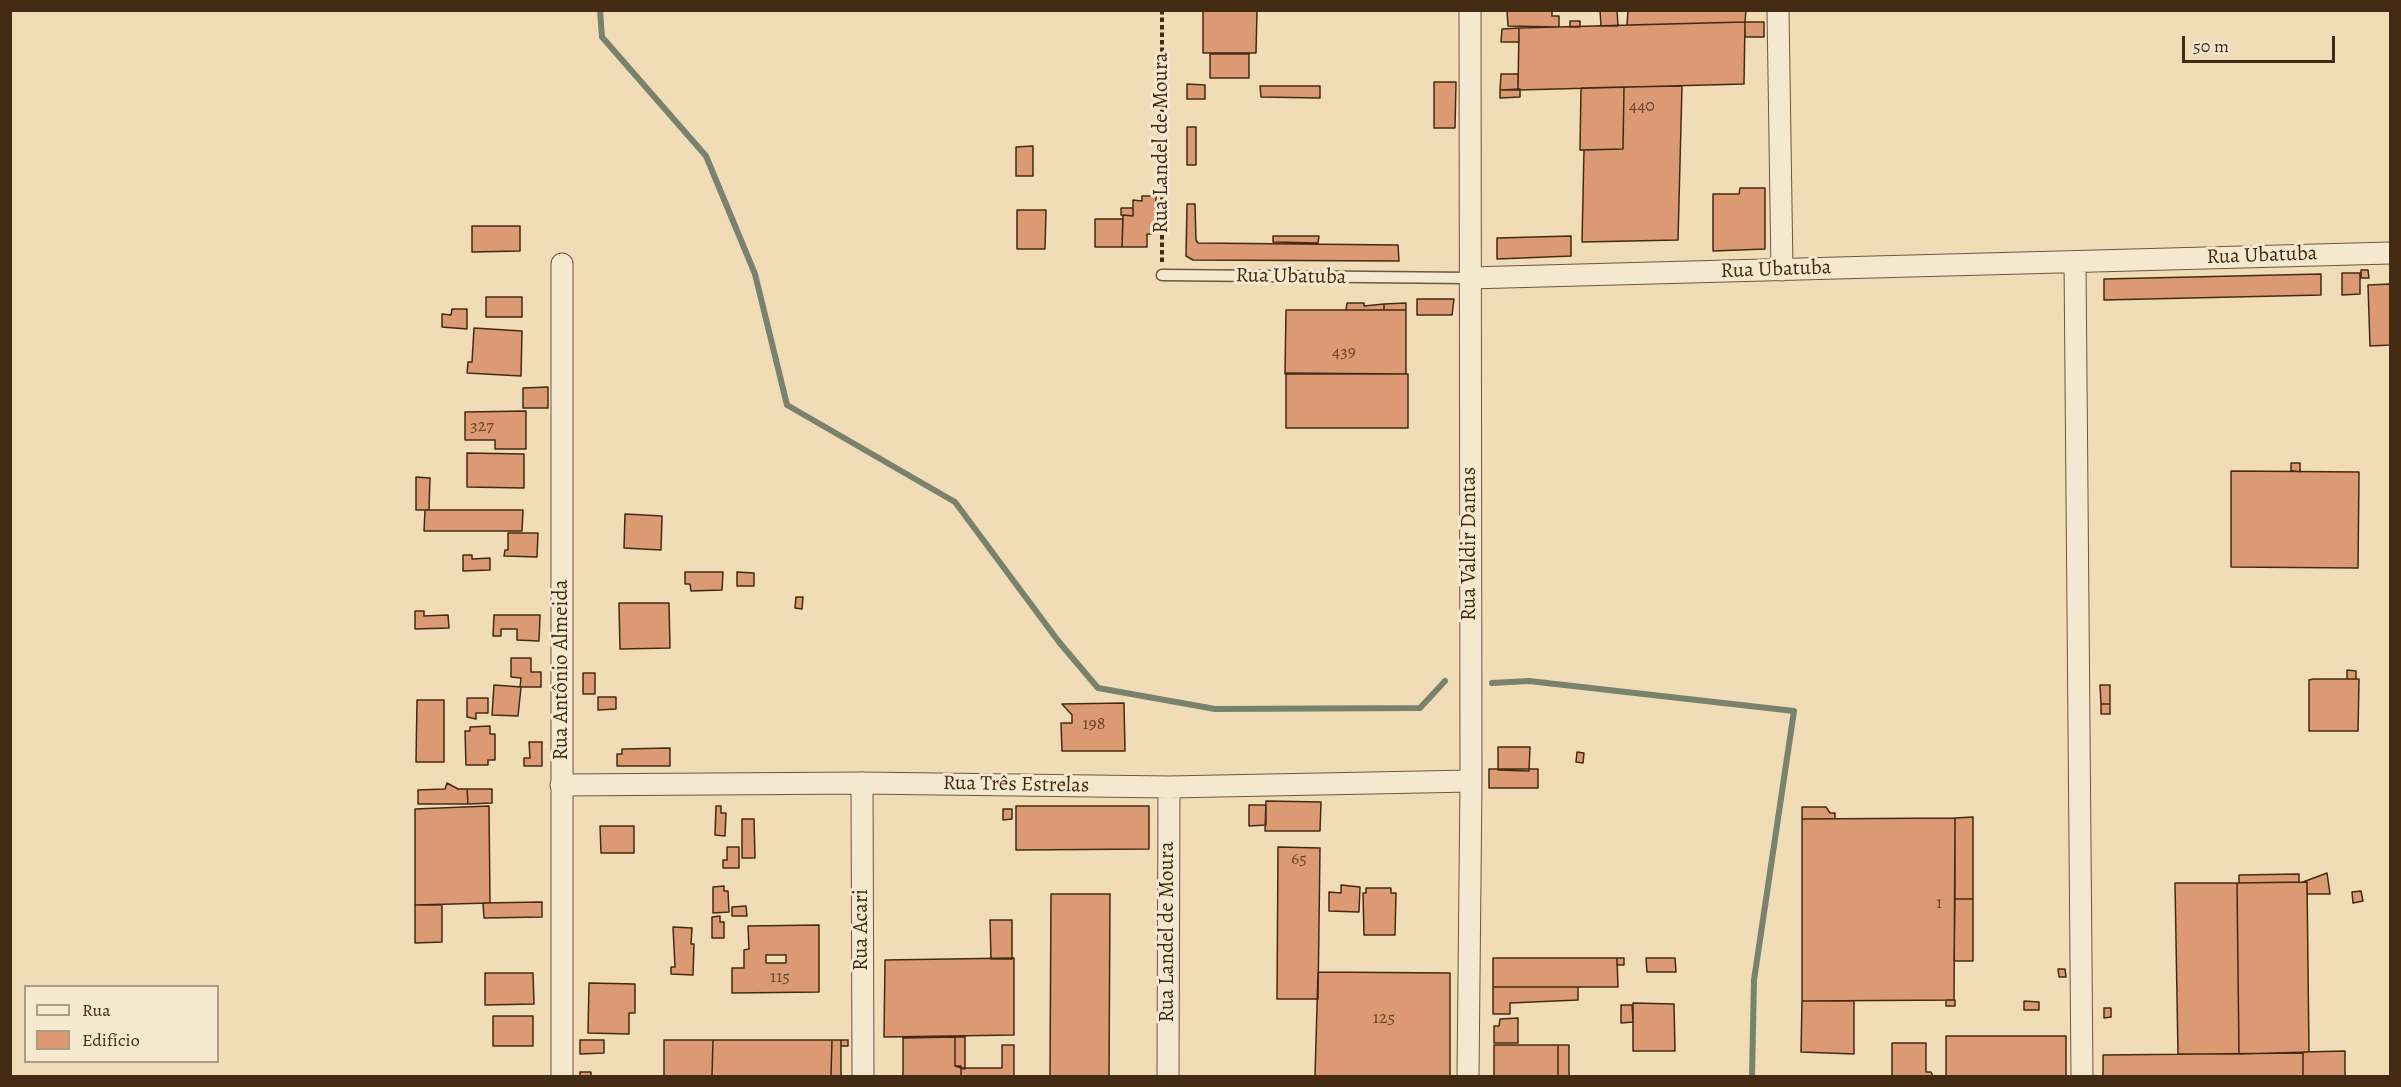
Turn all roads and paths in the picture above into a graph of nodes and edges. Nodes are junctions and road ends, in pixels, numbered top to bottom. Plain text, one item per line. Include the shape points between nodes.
1 (1161, 10) edge
2 (1470, 10) edge
3 (1778, 10) edge
4 (2391, 253) edge
5 (2075, 262) junction
6 (562, 264) dead end
7 (1782, 270) junction
8 (1162, 275) joint
9 (1469, 278) junction
10 (1471, 781) junction
11 (862, 783) junction
12 (561, 785) junction
13 (1169, 787) junction
14 (562, 1077) edge
15 (863, 1077) edge
16 (1168, 1077) edge
17 (1468, 1077) edge
18 (2082, 1077) edge

1 - 8 path, Rua Landel de Moura
2 - 9 street, Rua Valdir Dantas
3 - 7 street
4 - 5 street, Rua Ubatuba
5 - 7 street, Rua Ubatuba
5 - 18 street
6 - 12 street, Rua Antônio Almeida
7 - 9 street, Rua Ubatuba
8 - 9 lane, Rua Ubatuba
9 - 10 street, Rua Valdir Dantas
10 - 13 street, Rua Três Estrelas
10 - 17 street, Rua Valdir Dantas
11 - 12 street, Rua Três Estrelas
11 - 13 street, Rua Três Estrelas
11 - 15 street, Rua Acari
12 - 14 street, Rua Antônio Almeida
13 - 16 street, Rua Landel de Moura

